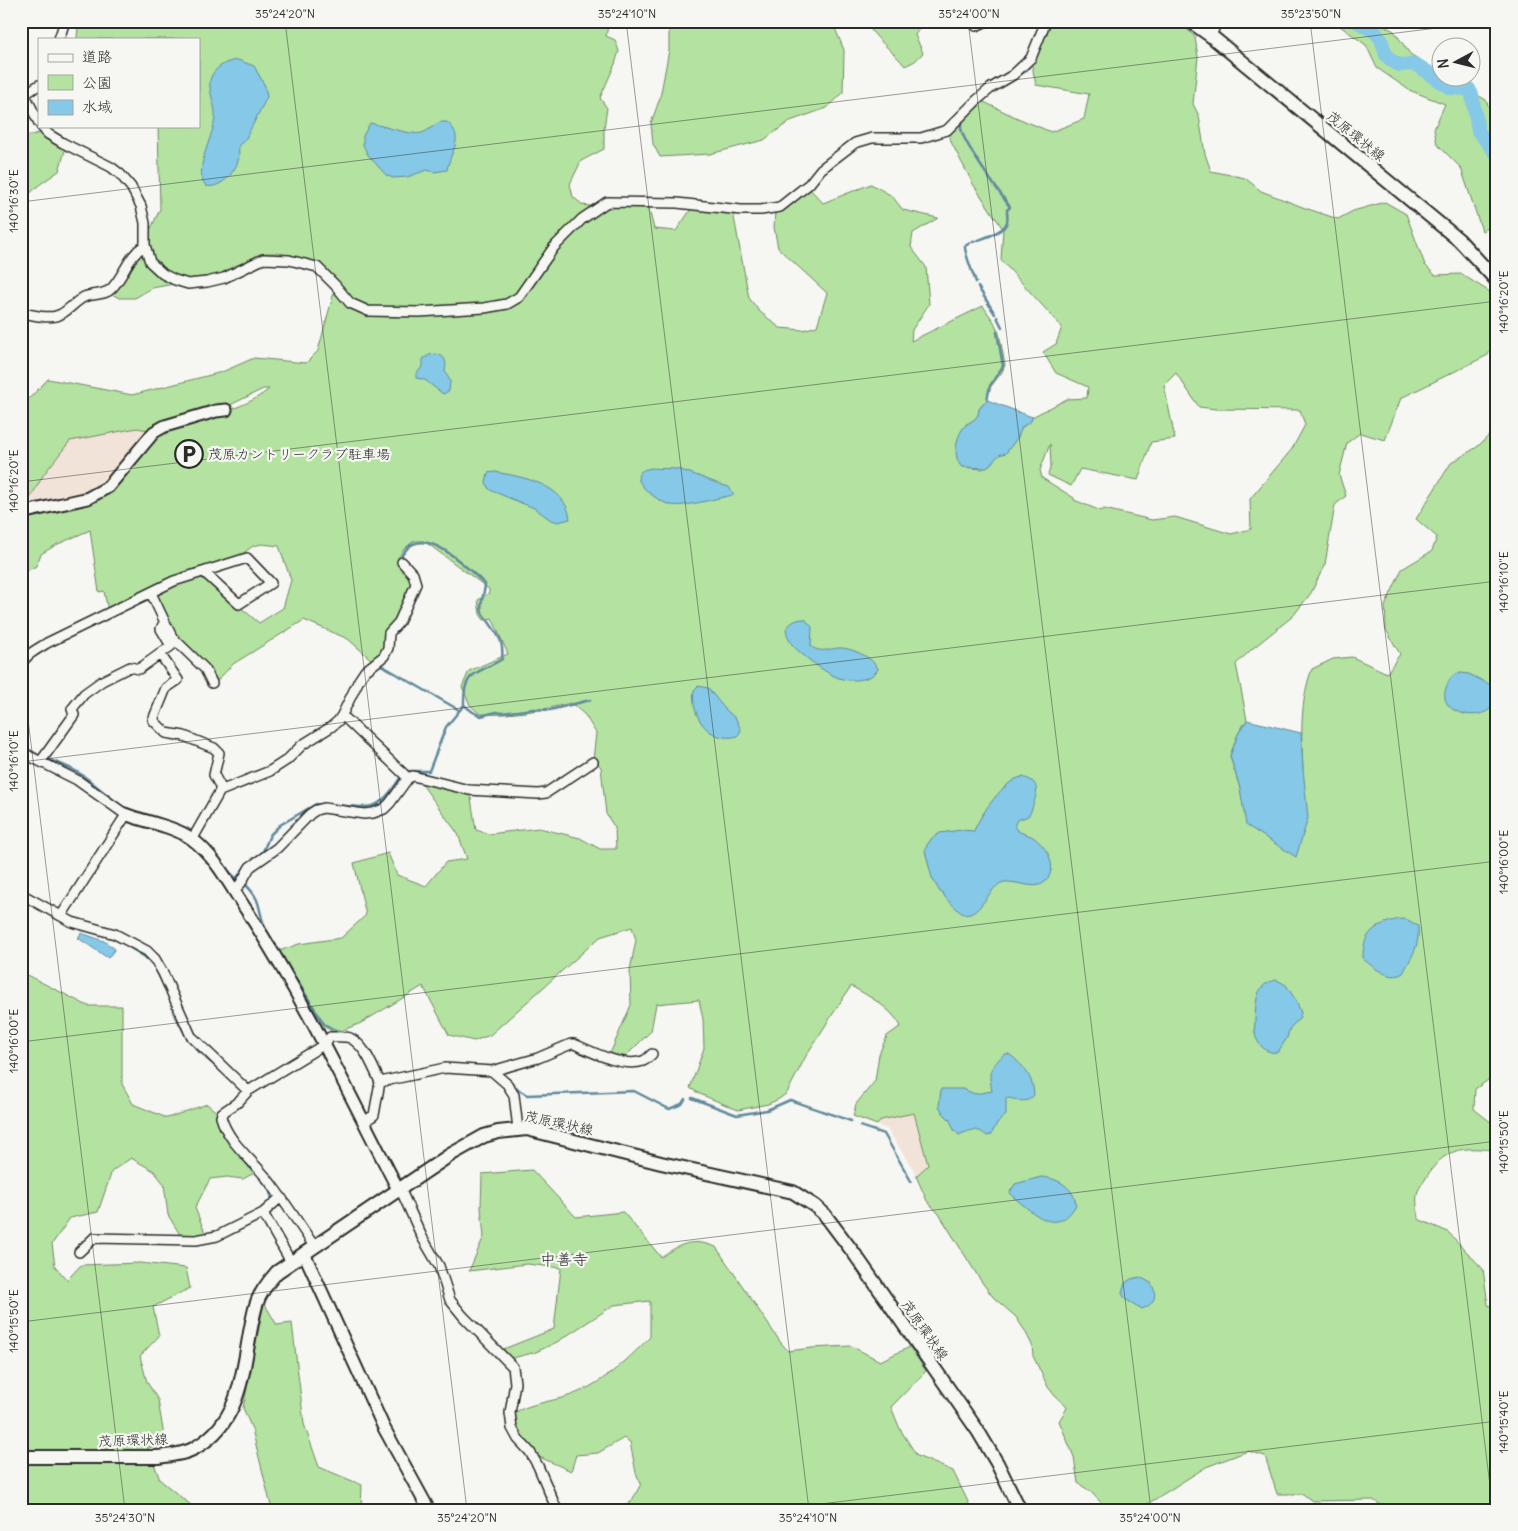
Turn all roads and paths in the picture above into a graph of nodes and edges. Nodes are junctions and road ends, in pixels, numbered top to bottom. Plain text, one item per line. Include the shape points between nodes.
1 (65, 21) edge
2 (973, 21) edge
3 (987, 21) edge
4 (1046, 21) edge
5 (1190, 21) edge
6 (1217, 21) edge
7 (1211, 36) junction
8 (59, 38) edge
9 (38, 85) edge
10 (23, 90) edge
11 (38, 121) edge
12 (43, 128) edge
13 (145, 245) junction
14 (1497, 281) edge
15 (21, 313) edge
16 (226, 410) dead end
17 (21, 513) edge
18 (402, 562) dead end
19 (204, 572) junction
20 (150, 592) junction
21 (164, 622) junction
22 (160, 654) junction
23 (21, 666) edge
24 (212, 683) dead end
25 (342, 715) junction
26 (21, 752) edge
27 (41, 761) junction
28 (594, 762) dead end
29 (408, 778) junction
30 (220, 792) junction
31 (125, 814) junction
32 (192, 840) junction
33 (234, 891) junction
34 (21, 894) edge
35 (60, 916) junction
36 (324, 1044) junction
37 (652, 1054) dead end
38 (492, 1071) junction
39 (380, 1082) junction
40 (248, 1091) junction
41 (364, 1122) junction
42 (518, 1129) junction
43 (399, 1190) junction
44 (280, 1197) junction
45 (263, 1213) junction
46 (309, 1250) junction
47 (79, 1252) dead end
48 (290, 1262) junction
49 (21, 1457) edge
50 (429, 1510) edge
51 (557, 1510) edge
52 (1020, 1510) edge

1 - 8 street
2 - 3 street via 976,26
4 - 13 street via 1031,58 977,100 947,130 921,138 872,138 855,143 780,207 740,210 677,203 607,202 554,247 519,297 507,304 419,312 368,311 350,303 318,267 289,260 264,259 224,278 188,284 163,274 150,262
5 - 7 main road, 茂原環状線
6 - 7 street
7 - 14 main road, 茂原環状線 via 1459,240
9 - 10 street
10 - 11 street
12 - 13 street via 63,144 120,174 141,206
13 - 15 street via 132,257 108,292 86,296 56,316
16 - 17 street via 165,426 154,432 108,487 88,498
18 - 25 street via 413,574 416,584 399,622 389,633 384,656 359,680
19 - 19 street via 247,558 271,583 239,604
19 - 20 street
20 - 21 street
20 - 23 street via 47,643 28,656
21 - 22 street via 161,629 170,646
21 - 24 street via 172,636 205,669
22 - 27 street via 139,669 130,667 84,694 72,709 74,716
22 - 30 street via 178,680 166,688 153,720 166,733 184,736 219,753 214,775
25 - 29 street
25 - 30 street via 331,727 270,771
26 - 27 street
27 - 31 street via 77,780
28 - 29 street via 546,793 538,794 469,790 428,778
29 - 33 street via 384,809 373,813 316,810 277,848 250,867
30 - 32 street
31 - 32 street via 182,832
31 - 35 street
32 - 33 street via 217,865
33 - 36 street via 266,939
34 - 35 street
35 - 40 street via 115,934 147,951 163,973 191,1036
36 - 39 street via 330,1037 349,1038 365,1053
36 - 40 street
36 - 41 street
37 - 38 street via 642,1062 631,1062 599,1056 569,1044 538,1058
38 - 39 street via 445,1068
38 - 42 street via 514,1095
39 - 41 street via 374,1115
40 - 44 street via 222,1113 223,1124
41 - 43 street
42 - 43 main road, 茂原環状線 via 484,1136
42 - 52 main road, 茂原環状線 via 793,1192 816,1206 856,1256 978,1431
43 - 46 main road, 茂原環状線
43 - 51 street via 439,1266 450,1300 513,1367 512,1428 538,1466
44 - 45 street
44 - 46 street
45 - 47 street via 217,1236 196,1240 94,1238
45 - 48 street
46 - 48 main road, 茂原環状線
46 - 50 street via 384,1428
48 - 49 main road, 茂原環状線 via 265,1287 257,1304 233,1409 198,1447 158,1457

